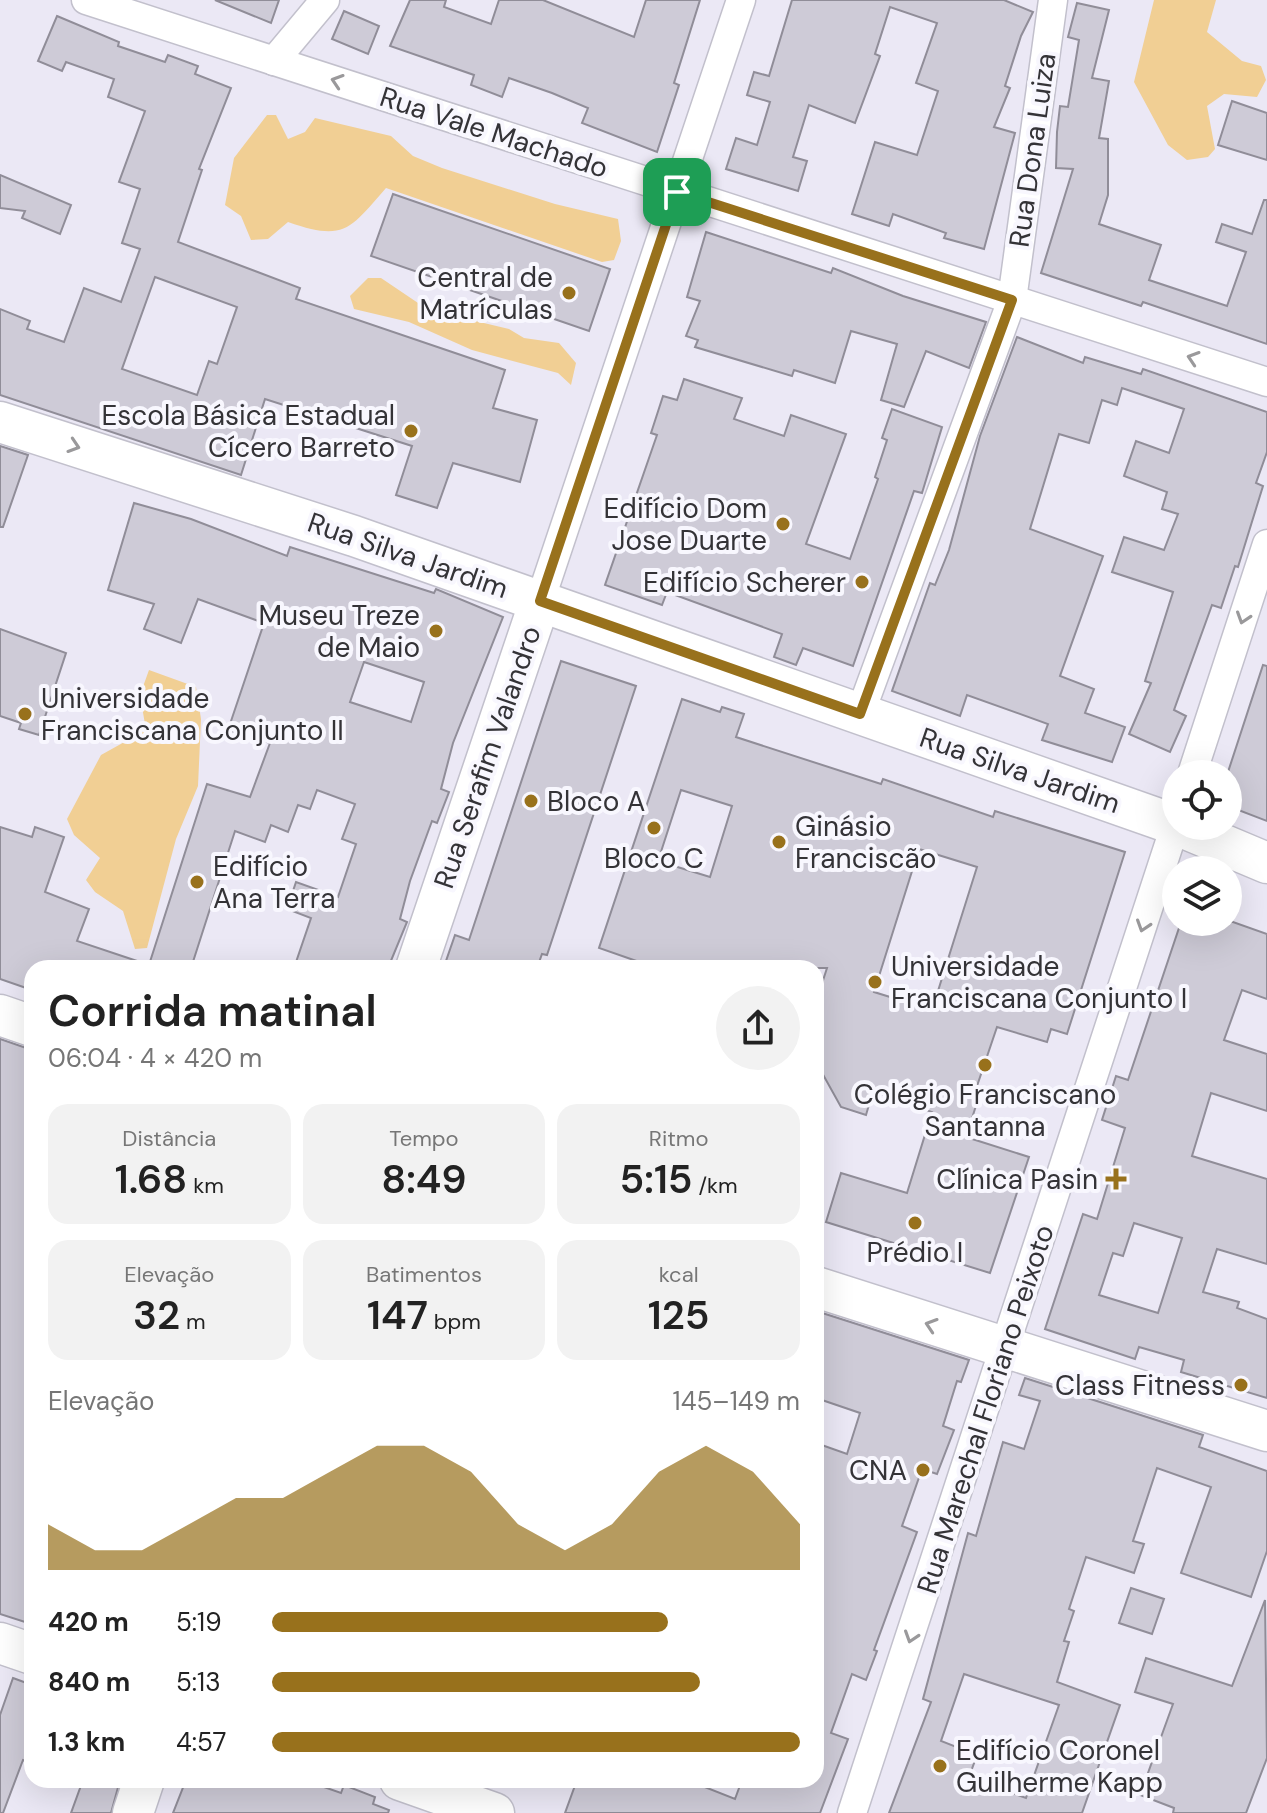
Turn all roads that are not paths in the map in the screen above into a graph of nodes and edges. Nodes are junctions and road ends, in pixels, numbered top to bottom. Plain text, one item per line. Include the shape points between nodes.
1 (86, 0) edge
2 (325, 0) edge
3 (741, 0) edge
4 (1053, 0) edge
5 (274, 61) junction
6 (677, 192) junction
7 (1012, 300) junction
8 (1267, 382) edge
9 (0, 422) edge
10 (1267, 544) edge
11 (540, 601) junction
12 (860, 714) junction
13 (1197, 760) edge
14 (1162, 820) edge
15 (1171, 840) edge
16 (1212, 840) edge
17 (1267, 863) edge
18 (419, 960) edge
19 (0, 1015) edge
20 (24, 1023) edge
21 (824, 1290) edge
22 (1005, 1350) junction
23 (1267, 1431) edge
24 (0, 1643) edge
25 (24, 1651) edge
26 (141, 1788) edge
27 (423, 1788) edge
28 (133, 1813) edge
29 (494, 1813) edge
30 (852, 1813) edge

1 - 5 street, Rua Vale Machado
2 - 5 street
3 - 6 street, Rua Serafim Valandro
4 - 7 street, Rua Dona Luiza
6 -> 5 street, Rua Vale Machado
6 - 7 street, Rua Vale Machado
6 - 11 street, Rua Serafim Valandro
8 -> 7 street, Rua Vale Machado
7 - 12 street, Rua Dona Luiza
9 -> 11 street, Rua Silva Jardim
10 -> 13 street
11 - 12 street, Rua Silva Jardim
11 - 18 street, Rua Serafim Valandro
12 - 14 street, Rua Silva Jardim
15 -> 22 street, Rua Marechal Floriano Peixoto
16 - 17 street, Rua Silva Jardim
19 - 20 street
22 -> 21 street
22 - 23 street
22 -> 30 street, Rua Marechal Floriano Peixoto
24 - 25 street
26 - 28 street
27 - 29 street

